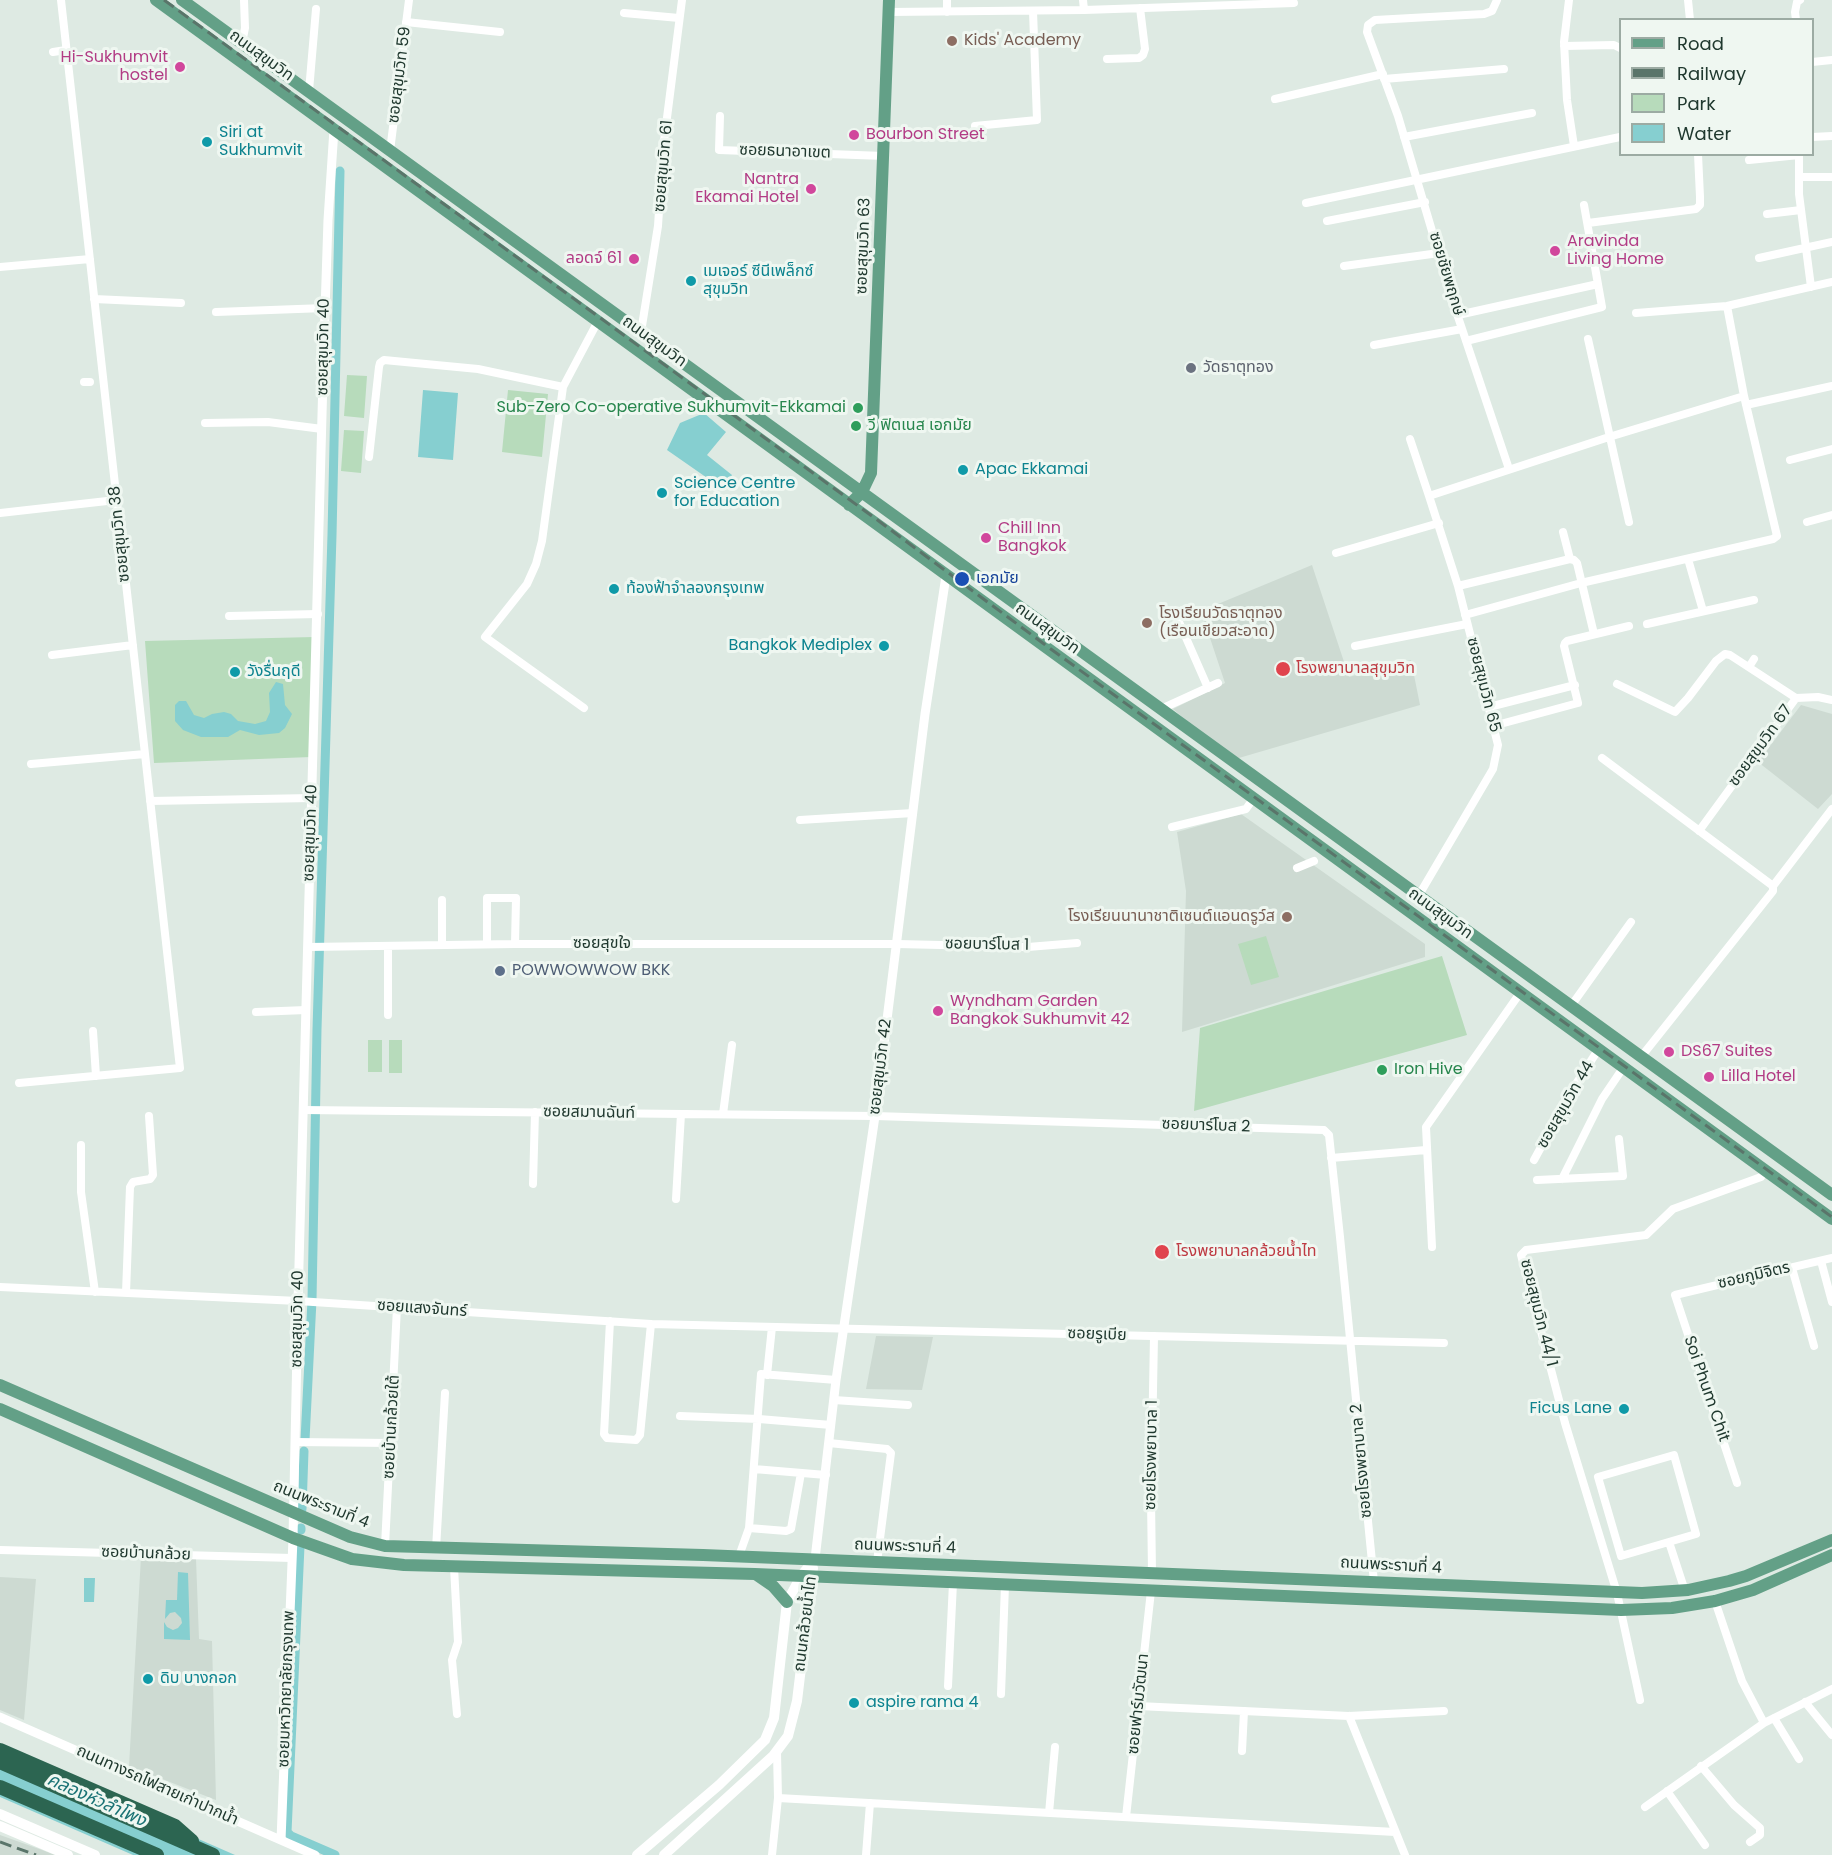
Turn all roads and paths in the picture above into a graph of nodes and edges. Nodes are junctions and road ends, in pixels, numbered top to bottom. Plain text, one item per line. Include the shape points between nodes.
1 (61, 0) edge
2 (156, 0) edge
3 (182, 0) edge
4 (244, 0) edge
5 (409, 0) edge
6 (682, 0) edge
7 (947, 0) edge
8 (1083, 0) edge
9 (1497, 0) edge
10 (1569, 0) edge
11 (1688, 0) edge
12 (1800, 0) edge
13 (1212, 3) edge
14 (1294, 3) dead end
15 (889, 6) edge
16 (1140, 8) junction
17 (316, 9) dead end
18 (1083, 10) junction
19 (1033, 11) junction
20 (946, 12) junction
21 (624, 13) dead end
22 (679, 18) junction
23 (1690, 18) edge
24 (1796, 18) edge
25 (406, 22) junction
26 (500, 32) dead end
27 (242, 43) junction
28 (1564, 46) junction
29 (1619, 48) edge
30 (66, 50) junction
31 (53, 52) dead end
32 (1107, 59) dead end
33 (1832, 60) edge
34 (1814, 62) edge
35 (1504, 69) dead end
36 (1383, 77) junction
37 (309, 91) junction
38 (1275, 99) dead end
39 (1532, 113) dead end
40 (342, 115) junction
41 (720, 116) dead end
42 (975, 126) dead end
43 (334, 129) junction
44 (1832, 136) edge
45 (1404, 137) junction
46 (1619, 137) edge
47 (1814, 137) edge
48 (1574, 146) junction
49 (390, 151) junction
50 (884, 156) junction
51 (1698, 156) edge
52 (1786, 156) edge
53 (1799, 156) edge
54 (1749, 159) dead end
55 (1799, 177) junction
56 (1832, 177) edge
57 (1418, 179) junction
58 (1425, 202) junction
59 (1306, 203) dead end
60 (1584, 205) dead end
61 (1801, 210) junction
62 (1767, 214) dead end
63 (1327, 221) dead end
64 (1588, 223) junction
65 (1832, 242) edge
66 (1806, 247) junction
67 (1439, 253) junction
68 (1759, 258) dead end
69 (90, 259) junction
70 (1344, 266) dead end
71 (0, 267) edge
72 (1832, 282) edge
73 (1598, 284) junction
74 (1810, 287) junction
75 (94, 299) junction
76 (181, 303) dead end
77 (1727, 306) junction
78 (325, 308) junction
79 (216, 312) dead end
80 (1636, 313) dead end
81 (1458, 315) junction
82 (598, 321) junction
83 (1462, 329) junction
84 (641, 332) junction
85 (1588, 339) dead end
86 (1466, 341) junction
87 (632, 345) junction
88 (1374, 345) dead end
89 (1832, 386) edge
90 (563, 387) junction
91 (1744, 396) junction
92 (1746, 405) junction
93 (205, 423) dead end
94 (322, 429) junction
95 (1609, 437) junction
96 (1410, 439) dead end
97 (1832, 449) edge
98 (369, 457) dead end
99 (1790, 460) dead end
100 (1509, 469) junction
101 (862, 492) junction
102 (1430, 496) junction
103 (116, 500) junction
104 (849, 505) junction
105 (0, 513) edge
106 (1832, 515) edge
107 (1629, 522) dead end
108 (1807, 522) dead end
109 (1439, 523) junction
110 (1563, 532) dead end
111 (1336, 553) dead end
112 (1570, 559) junction
113 (1688, 559) junction
114 (956, 561) junction
115 (946, 576) junction
116 (1581, 583) junction
117 (1458, 586) junction
118 (1754, 600) dead end
119 (1703, 611) junction
120 (318, 614) junction
121 (1176, 615) dead end
122 (229, 616) dead end
123 (1466, 619) junction
124 (1647, 624) dead end
125 (1629, 626) dead end
126 (1593, 634) junction
127 (133, 645) junction
128 (1355, 645) dead end
129 (52, 655) dead end
130 (1754, 659) dead end
131 (1749, 667) junction
132 (1218, 682) dead end
133 (1617, 684) dead end
134 (1575, 685) junction
135 (1208, 687) junction
136 (1796, 698) junction
137 (1832, 700) edge
138 (1489, 707) junction
139 (584, 708) dead end
140 (1161, 709) junction
141 (1493, 726) junction
142 (1222, 753) junction
143 (145, 754) junction
144 (1602, 758) dead end
145 (31, 764) dead end
146 (1210, 769) junction
147 (312, 798) junction
148 (1253, 800) junction
149 (150, 801) junction
150 (1832, 808) edge
151 (913, 813) junction
152 (800, 819) dead end
153 (1172, 827) dead end
154 (1699, 831) junction
155 (1314, 861) dead end
156 (1297, 868) dead end
157 (1773, 886) junction
158 (1419, 895) junction
159 (442, 900) dead end
160 (1631, 922) dead end
161 (1077, 943) dead end
162 (487, 944) junction
163 (515, 944) junction
164 (897, 944) junction
165 (442, 945) junction
166 (387, 946) junction
167 (316, 947) junction
168 (1520, 993) junction
169 (1571, 1006) junction
170 (306, 1011) junction
171 (256, 1012) dead end
172 (388, 1015) dead end
173 (93, 1031) dead end
174 (732, 1045) dead end
175 (1598, 1050) junction
176 (1641, 1057) junction
177 (1623, 1068) junction
178 (96, 1076) junction
179 (19, 1083) dead end
180 (306, 1110) junction
181 (535, 1112) junction
182 (681, 1114) junction
183 (723, 1114) junction
184 (149, 1116) dead end
185 (874, 1116) junction
186 (1619, 1139) dead end
187 (81, 1145) dead end
188 (1426, 1150) junction
189 (1331, 1158) junction
190 (1534, 1160) dead end
191 (1765, 1171) junction
192 (1562, 1179) junction
193 (1537, 1180) dead end
194 (533, 1184) dead end
195 (1832, 1196) edge
196 (676, 1199) dead end
197 (1832, 1219) edge
198 (1432, 1247) dead end
199 (1832, 1258) edge
200 (1821, 1261) junction
201 (1792, 1268) junction
202 (0, 1287) edge
203 (94, 1292) junction
204 (126, 1293) junction
205 (1675, 1294) joint
206 (298, 1301) junction
207 (1832, 1302) edge
208 (397, 1307) junction
209 (610, 1321) junction
210 (651, 1324) junction
211 (772, 1328) junction
212 (844, 1329) junction
213 (1154, 1336) junction
214 (1350, 1340) junction
215 (1444, 1343) dead end
216 (1814, 1346) dead end
217 (767, 1375) junction
218 (836, 1380) junction
219 (0, 1385) edge
220 (445, 1393) dead end
221 (834, 1400) junction
222 (908, 1405) dead end
223 (0, 1409) edge
224 (680, 1416) dead end
225 (759, 1419) junction
226 (831, 1425) junction
227 (296, 1442) junction
228 (391, 1443) junction
229 (829, 1443) junction
230 (754, 1469) junction
231 (801, 1473) junction
232 (826, 1475) junction
233 (1737, 1483) dead end
234 (294, 1514) junction
235 (749, 1528) junction
236 (294, 1538) junction
237 (1832, 1540) edge
238 (1669, 1542) junction
239 (386, 1546) junction
240 (436, 1549) junction
241 (0, 1550) edge
242 (1832, 1555) edge
243 (739, 1556) junction
244 (292, 1558) junction
245 (815, 1559) junction
246 (877, 1562) junction
247 (454, 1567) junction
248 (1152, 1573) junction
249 (755, 1574) junction
250 (806, 1577) junction
251 (1374, 1582) junction
252 (953, 1583) junction
253 (1005, 1586) junction
254 (1151, 1591) junction
255 (1685, 1591) junction
256 (1617, 1593) junction
257 (1715, 1601) junction
258 (787, 1602) junction
259 (1621, 1610) junction
260 (948, 1686) dead end
261 (1832, 1689) edge
262 (1001, 1694) dead end
263 (1640, 1700) dead end
264 (1805, 1702) junction
265 (1138, 1706) junction
266 (1244, 1711) junction
267 (1444, 1711) dead end
268 (457, 1714) dead end
269 (1349, 1716) junction
270 (0, 1717) edge
271 (1774, 1718) junction
272 (1764, 1723) junction
273 (1832, 1735) edge
274 (765, 1740) junction
275 (1055, 1747) dead end
276 (0, 1750) edge
277 (1242, 1751) dead end
278 (777, 1752) junction
279 (1799, 1759) dead end
280 (0, 1762) edge
281 (1701, 1766) junction
282 (0, 1787) edge
283 (1667, 1791) junction
284 (778, 1798) junction
285 (870, 1803) junction
286 (1645, 1807) dead end
287 (1049, 1813) junction
288 (0, 1814) edge
289 (1126, 1817) junction
290 (0, 1826) edge
291 (1395, 1832) junction
292 (281, 1840) junction
293 (1750, 1842) dead end
294 (1706, 1845) dead end
295 (68, 1855) edge
296 (95, 1855) edge
297 (157, 1855) edge
298 (204, 1855) edge
299 (213, 1855) edge
300 (315, 1855) edge
301 (637, 1855) edge
302 (664, 1855) edge
303 (772, 1855) edge
304 (866, 1855) edge
305 (1405, 1855) edge

1 - 30 street, ซอยสุขุมวิท 38
2 - 43 main road, ถนนสุขุมวิท
3 - 27 main road, ถนนสุขุมวิท
4 - 27 street
5 - 25 street, ซอยสุขุมวิท 59
6 - 22 street, ซอยสุขุมวิท 61
7 - 20 street
8 - 18 street
9 - 36 street via 1492,11 1484,14 1375,20 1368,25 1367,32
10 - 28 street
11 - 23 street
12 - 24 street
13 - 14 street
13 - 16 street
15 - 20 street
15 - 50 main road, ซอยสุขุมวิท 63
16 - 18 street
16 - 32 street via 1143,55
17 - 37 street
18 - 19 street
19 - 20 street
19 - 42 street via 1037,120
21 - 22 street
22 - 84 street, ซอยสุขุมวิท 61 via 659,219
25 - 26 street
25 - 49 street, ซอยสุขุมวิท 59
27 - 37 main road, ถนนสุขุมวิท
28 - 29 street
28 - 48 street
30 - 31 street
30 - 69 street, ซอยสุขุมวิท 38
33 - 34 street
35 - 36 street
36 - 38 street
36 - 45 street, ซอยชัยพฤกษ์
37 - 40 main road, ถนนสุขุมวิท
39 - 45 street
40 - 43 main road
40 - 49 main road, ถนนสุขุมวิท
41 - 50 street, ซอยธนาอาเขต via 719,150
43 - 78 street, ซอยสุขุมวิท 40
43 - 82 main road, ถนนสุขุมวิท
44 - 47 street
45 - 57 street, ซอยชัยพฤกษ์
46 - 48 street
48 - 57 street
49 - 84 main road, ถนนสุขุมวิท
50 - 101 main road, ซอยสุขุมวิท 63 via 871,473
51 - 64 street via 1700,205 1696,209
52 - 54 street
53 - 55 street
55 - 56 street
55 - 61 street
57 - 58 street, ซอยชัยพฤกษ์
57 - 59 street
58 - 63 street
58 - 67 street, ซอยชัยพฤกษ์
60 - 64 street
61 - 62 street
61 - 66 street
64 - 73 street
65 - 66 street
66 - 68 street
66 - 74 street
67 - 70 street
67 - 81 street, ซอยชัยพฤกษ์
69 - 71 street
69 - 75 street, ซอยสุขุมวิท 38
72 - 74 street
73 - 81 street
73 - 86 street via 1602,307
74 - 77 street
75 - 76 street
75 - 103 street, ซอยสุขุมวิท 38
77 - 80 street
77 - 91 street
78 - 79 street
78 - 94 street, ซอยสุขุมวิท 40
81 - 83 street, ซอยชัยพฤกษ์
82 - 87 main road, ถนนสุขุมวิท
82 - 90 street
83 - 86 street, ซอยชัยพฤกษ์
83 - 88 street
84 - 87 main road
84 - 101 main road, ถนนสุขุมวิท
85 - 95 street
86 - 100 street, ซอยชัยพฤกษ์
87 - 104 main road, ถนนสุขุมวิท
89 - 92 street
90 - 98 street via 478,369 384,360 379,367
90 - 139 street via 536,564 527,584 485,637
91 - 92 street
91 - 95 street
92 - 113 street via 1777,536
93 - 94 street via 268,422
94 - 120 street, ซอยสุขุมวิท 40
95 - 100 street
95 - 107 street
96 - 102 street, ซอยสุขุมวิท 65
97 - 99 street
100 - 102 street
101 - 104 main road
101 - 114 main road, ถนนสุขุมวิท
102 - 109 street, ซอยสุขุมวิท 65
103 - 105 street
103 - 127 street, ซอยสุขุมวิท 38
104 - 115 main road, ถนนสุขุมวิท
106 - 108 street
109 - 111 street
109 - 117 street, ซอยสุขุมวิท 65
110 - 112 street
112 - 116 street via 1577,563
112 - 117 street
113 - 116 street
113 - 119 street
114 - 115 main road
114 - 140 main road, ถนนสุขุมวิท
115 - 146 main road, ถนนสุขุมวิท
115 - 151 street, ซอยสุขุมวิท 42
116 - 123 street
116 - 126 street
117 - 123 street, ซอยสุขุมวิท 65
118 - 119 street
119 - 124 street
120 - 122 street
120 - 147 street, ซอยสุขุมวิท 40
121 - 135 street
123 - 128 street
123 - 138 street, ซอยสุขุมวิท 65
125 - 126 street
126 - 134 street via 1565,643
127 - 129 street
127 - 143 street, ซอยสุขุมวิท 38
130 - 131 street
131 - 133 street, ซอยสุขุมวิท 67 via 1730,655 1722,655 1673,712
131 - 136 street, ซอยสุขุมวิท 67
132 - 135 street
134 - 138 street
134 - 141 street via 1576,705
135 - 140 street
136 - 137 street
136 - 154 street, ซอยสุขุมวิท 67
138 - 141 street, ซอยสุขุมวิท 65
140 - 142 main road, ถนนสุขุมวิท
141 - 158 street, ซอยสุขุมวิท 65 via 1498,745 1493,769
142 - 146 main road
142 - 158 main road, ถนนสุขุมวิท
143 - 145 street
143 - 149 street, ซอยสุขุมวิท 38
144 - 154 street
146 - 148 main road, ถนนสุขุมวิท
147 - 149 street
147 - 167 street, ซอยสุขุมวิท 40
148 - 153 street via 1245,809
148 - 168 main road, ถนนสุขุมวิท
149 - 178 street, ซอยสุขุมวิท 38 via 180,1068
150 - 157 street
151 - 152 street
151 - 164 street, ซอยสุขุมวิท 42
154 - 157 street
155 - 156 street
157 - 176 street via 1773,891
158 - 169 main road, ถนนสุขุมวิท
159 - 165 street
160 - 169 street
161 - 164 street, ซอยบาร์โบส 1
162 - 163 street, ซอยสุขใจ
162 - 163 street via 487,898 516,898
162 - 165 street, ซอยสุขใจ
163 - 164 street, ซอยสุขใจ
164 - 185 street, ซอยสุขุมวิท 42
165 - 166 street, ซอยสุขใจ
166 - 167 street, ซอยสุขใจ
166 - 172 street
167 - 170 street, ซอยสุขุมวิท 40
168 - 175 main road, ถนนสุขุมวิท
168 - 188 street via 1427,1123
169 - 176 main road, ถนนสุขุมวิท
170 - 171 street
170 - 180 street, ซอยสุขุมวิท 40
173 - 178 street
174 - 183 street
175 - 177 main road, ถนนสุขุมวิท
175 - 190 street, ซอยสุขุมวิท 44
176 - 177 main road
176 - 195 main road, ถนนสุขุมวิท
177 - 191 main road, ถนนสุขุมวิท
177 - 192 street via 1602,1099
178 - 179 street
180 - 181 street, ซอยสมานฉันท์
180 - 206 street, ซอยสุขุมวิท 40
181 - 182 street, ซอยสมานฉันท์
181 - 194 street
182 - 183 street, ซอยสมานฉันท์
182 - 196 street
183 - 185 street, ซอยสมานฉันท์
184 - 204 street via 153,1174 130,1187
185 - 189 street, ซอยบาร์โบส 2 via 1324,1130 1329,1135
185 - 212 street, ซอยสุขุมวิท 42
186 - 192 street via 1623,1176
187 - 203 street via 81,1192
188 - 189 street
188 - 198 street
189 - 214 street, ซอยบาร์โบส 2
191 - 197 main road, ถนนสุขุมวิท
191 - 256 street, ซอยสุขุมวิท 44/1 via 1761,1176 1673,1209 1646,1235 1526,1250 1521,1255 1565,1423
192 - 193 street
199 - 200 street, ซอยภูมิจิตร
200 - 201 street, ซอยภูมิจิตร
200 - 207 street
201 - 205 street, ซอยภูมิจิตร
201 - 216 street
202 - 203 street, ซอยแสงจันทร์
203 - 204 street, ซอยแสงจันทร์
204 - 206 street, ซอยแสงจันทร์
205 - 233 street, Soi Phum Chit
206 - 208 street, ซอยแสงจันทร์
206 - 227 street, ซอยสุขุมวิท 40
208 - 209 street, ซอยแสงจันทร์
208 - 228 street, ซอยบ้านกล้วยใต้
209 - 210 street, ซอยแสงจันทร์
209 - 210 street via 603,1434 607,1438 636,1440 640,1435
210 - 211 street, ซอยแสงจันทร์
211 - 212 street, ซอยแสงจันทร์
211 - 217 street
212 - 213 street, ซอยรูเบีย
212 - 218 street, ซอยสุขุมวิท 42
213 - 214 street, ซอยรูเบีย
213 - 248 street, ซอยโรงพยาบาล 1
214 - 215 street, ซอยรูเบีย
214 - 251 street, ซอยโรงพยาบาล 2
217 - 218 street
217 - 225 street via 761,1374
218 - 221 street, ซอยสุขุมวิท 42
219 - 234 main road, ถนนพระรามที่ 4
220 - 240 street
221 - 222 street
221 - 226 street, ซอยสุขุมวิท 42
223 - 236 main road, ถนนพระรามที่ 4
224 - 225 street
225 - 226 street
225 - 230 street
226 - 229 street, ซอยสุขุมวิท 42
227 - 228 street
227 - 234 street, ซอยสุขุมวิท 40
228 - 239 street, ซอยบ้านกล้วยใต้
229 - 232 street, ซอยสุขุมวิท 42
229 - 246 street via 887,1449 891,1454
230 - 231 street
230 - 235 street
231 - 232 street
231 - 235 street via 791,1529
232 - 245 street, ซอยสุขุมวิท 42
234 - 236 street, ซอยสุขุมวิท 40
234 - 239 main road, ถนนพระรามที่ 4 via 350,1537
235 - 243 street
236 - 244 street, ซอยมหาวิทยาลัยกรุงเทพ
236 - 247 main road, ถนนพระรามที่ 4 via 352,1559
237 - 255 main road, ถนนพระรามที่ 4 via 1746,1576
238 - 238 street via 1621,1556 1598,1477 1674,1455 1696,1534
238 - 255 street
239 - 240 main road, ถนนพระรามที่ 4
240 - 243 main road, ถนนพระรามที่ 4
241 - 244 street, ซอยบ้านกล้วย
242 - 257 main road, ถนนพระรามที่ 4 via 1753,1590
243 - 245 main road, ถนนพระรามที่ 4
244 - 292 street, ซอยมหาวิทยาลัยกรุงเทพ
245 - 246 main road, ถนนพระรามที่ 4
245 - 250 main road, ถนนกล้วยน้ำไท
246 - 248 main road, ถนนพระรามที่ 4
247 - 249 main road, ถนนพระรามที่ 4
247 - 268 street via 458,1642 452,1660
248 - 251 main road, ถนนพระรามที่ 4
248 - 254 main road
249 - 250 main road, ถนนพระรามที่ 4
249 - 258 main road
250 - 252 main road, ถนนพระรามที่ 4
250 - 258 main road, ถนนกล้วยน้ำไท
250 - 278 main road, ถนนกล้วยน้ำไท via 797,1701 788,1736
251 - 256 main road, ถนนพระรามที่ 4
252 - 253 main road, ถนนพระรามที่ 4
252 - 260 street
253 - 254 main road, ถนนพระรามที่ 4
253 - 262 street
254 - 259 main road, ถนนพระรามที่ 4
254 - 265 street, ซอยฟาร์มวัฒนา
255 - 256 main road, ถนนพระรามที่ 4
256 - 259 street
257 - 259 main road, ถนนพระรามที่ 4
257 - 272 street via 1742,1682
258 - 274 main road, ถนนกล้วยน้ำไท via 774,1718
259 - 263 street
261 - 264 street
264 - 271 street
264 - 273 street
265 - 266 street
265 - 289 street, ซอยฟาร์มวัฒนา
266 - 269 street
266 - 277 street
267 - 269 street
269 - 291 street
270 - 292 street, ถนนทางรถไฟสายเก่าปากน้ำ
271 - 272 street
271 - 279 street
272 - 281 street
274 - 278 main road
274 - 301 main road, ถนนกล้วยน้ำไท
275 - 287 street
276 - 298 highway via 175,1826
278 - 284 street
278 - 302 main road, ถนนกล้วยน้ำไท
280 - 299 highway
281 - 283 street
281 - 293 street via 1734,1806 1760,1828 1760,1835
282 - 297 highway
283 - 286 street
283 - 294 street
284 - 285 street
284 - 303 street
285 - 287 street
285 - 304 street
287 - 289 street
288 - 296 main road
289 - 291 street
290 - 295 main road
291 - 305 street
292 - 300 street, ถนนทางรถไฟสายเก่าปากน้ำ

